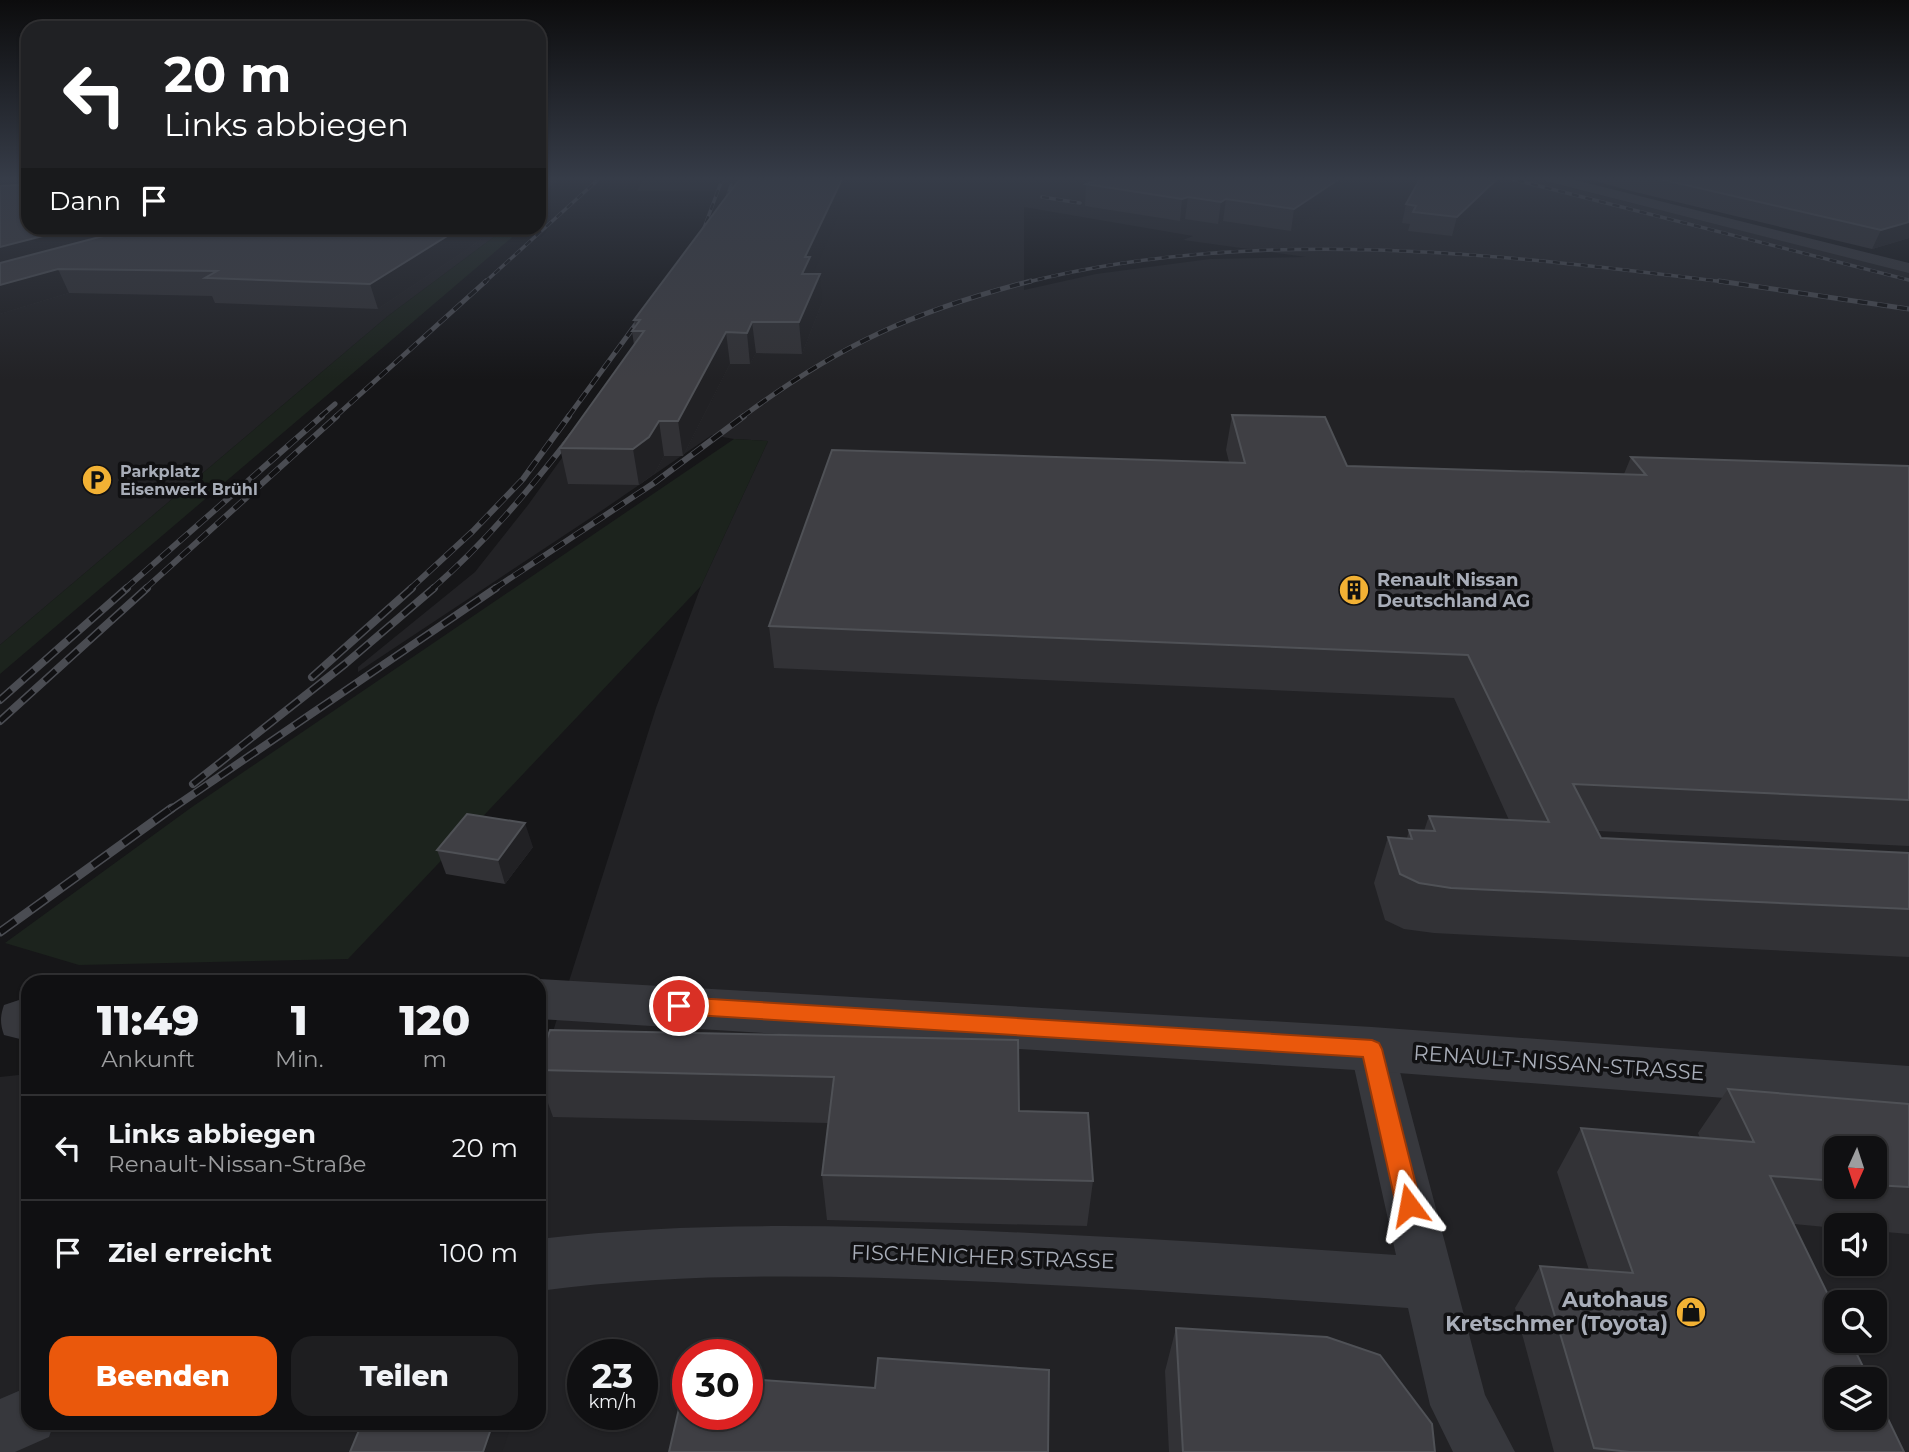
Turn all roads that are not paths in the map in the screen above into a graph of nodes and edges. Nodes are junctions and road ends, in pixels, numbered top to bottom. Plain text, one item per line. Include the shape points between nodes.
1 (1816, 245) edge
2 (1909, 268) edge
3 (546, 999) edge
4 (1372, 1049) junction
5 (1909, 1089) edge
6 (546, 1264) edge
7 (1427, 1283) junction
8 (21, 1419) edge
9 (0, 1429) edge
10 (1485, 1452) edge

1 - 2 street
3 - 4 street, RENAULT-NISSAN-STRASSE
4 - 5 street, RENAULT-NISSAN-STRASSE
4 - 7 street
6 - 7 street, FISCHENICHER STRASSE via 655,1254 890,1252
7 - 10 street via 1459,1405
8 - 9 street

